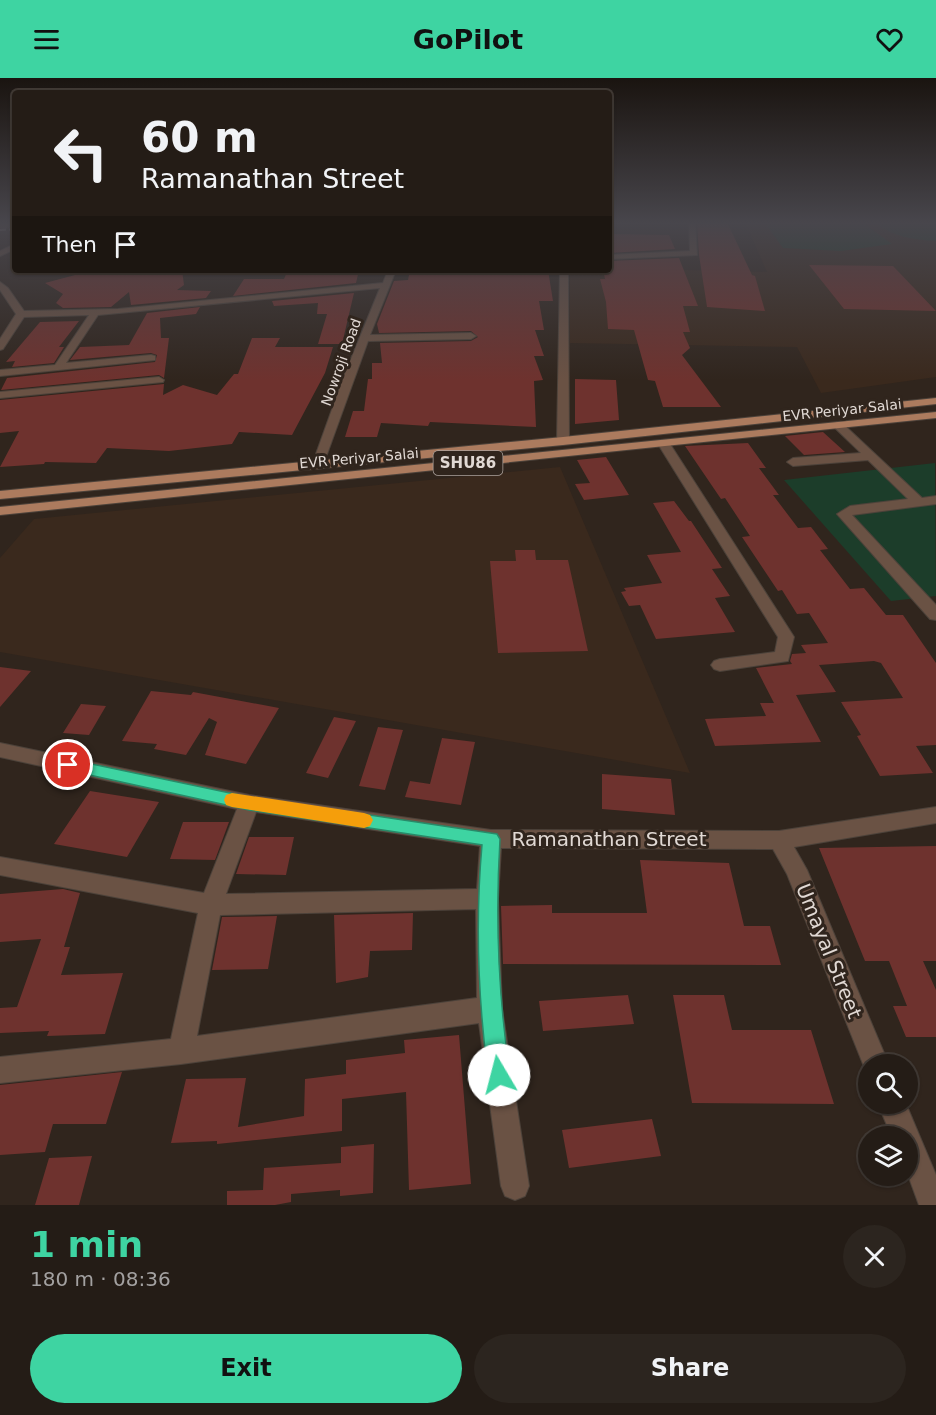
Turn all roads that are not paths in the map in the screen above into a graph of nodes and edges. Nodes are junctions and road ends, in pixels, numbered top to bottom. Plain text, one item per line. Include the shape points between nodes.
1 (390, 275) edge
2 (564, 275) edge
3 (0, 285) edge
4 (385, 285) junction
5 (96, 312) junction
6 (21, 314) junction
7 (471, 336) dead end
8 (364, 338) junction
9 (0, 347) edge
10 (151, 358) dead end
11 (58, 367) junction
12 (0, 373) edge
13 (159, 380) dead end
14 (0, 395) edge
15 (936, 400) edge
16 (936, 415) edge
17 (838, 425) junction
18 (563, 441) junction
19 (664, 444) junction
20 (870, 456) junction
21 (793, 462) dead end
22 (318, 465) junction
23 (0, 495) edge
24 (936, 500) edge
25 (919, 502) junction
26 (0, 511) edge
27 (936, 615) edge
28 (720, 665) dead end
29 (0, 750) edge
30 (249, 803) junction
31 (936, 815) edge
32 (491, 839) junction
33 (779, 840) junction
34 (0, 866) edge
35 (487, 899) junction
36 (211, 905) junction
37 (490, 1009) junction
38 (181, 1051) junction
39 (871, 1054) edge
40 (0, 1070) edge
41 (918, 1166) edge
42 (515, 1186) dead end
43 (934, 1205) edge

1 - 4 street, Nowroji Road
2 - 18 street
3 - 6 street
4 - 5 street
4 - 8 street, Nowroji Road
5 - 6 street
5 - 11 street
6 - 9 street
7 - 8 street
8 - 22 street, Nowroji Road
10 - 11 street
11 - 12 street
13 - 14 street
15 - 18 main road, EVR Periyar Salai / SHU86
16 - 17 main road, EVR Periyar Salai / SHU86
17 - 19 main road, EVR Periyar Salai / SHU86
17 - 20 street
18 - 22 main road, EVR Periyar Salai / SHU86
19 - 26 main road, EVR Periyar Salai / SHU86
19 - 28 street via 786,637 782,657
20 - 21 street
20 - 25 street
22 - 23 main road, EVR Periyar Salai / SHU86
24 - 25 street
25 - 27 street via 850,510 844,514
29 - 30 street, Ramanathan Street
30 - 32 street, Ramanathan Street
30 - 36 street
31 - 33 street, Ramanathan Street
32 - 33 street, Ramanathan Street
32 - 35 street
33 - 39 street, Umayal Street via 796,870
34 - 36 street
35 - 36 street
35 - 37 street
36 - 38 street
37 - 38 street
37 - 42 street
38 - 40 street
41 - 43 street

